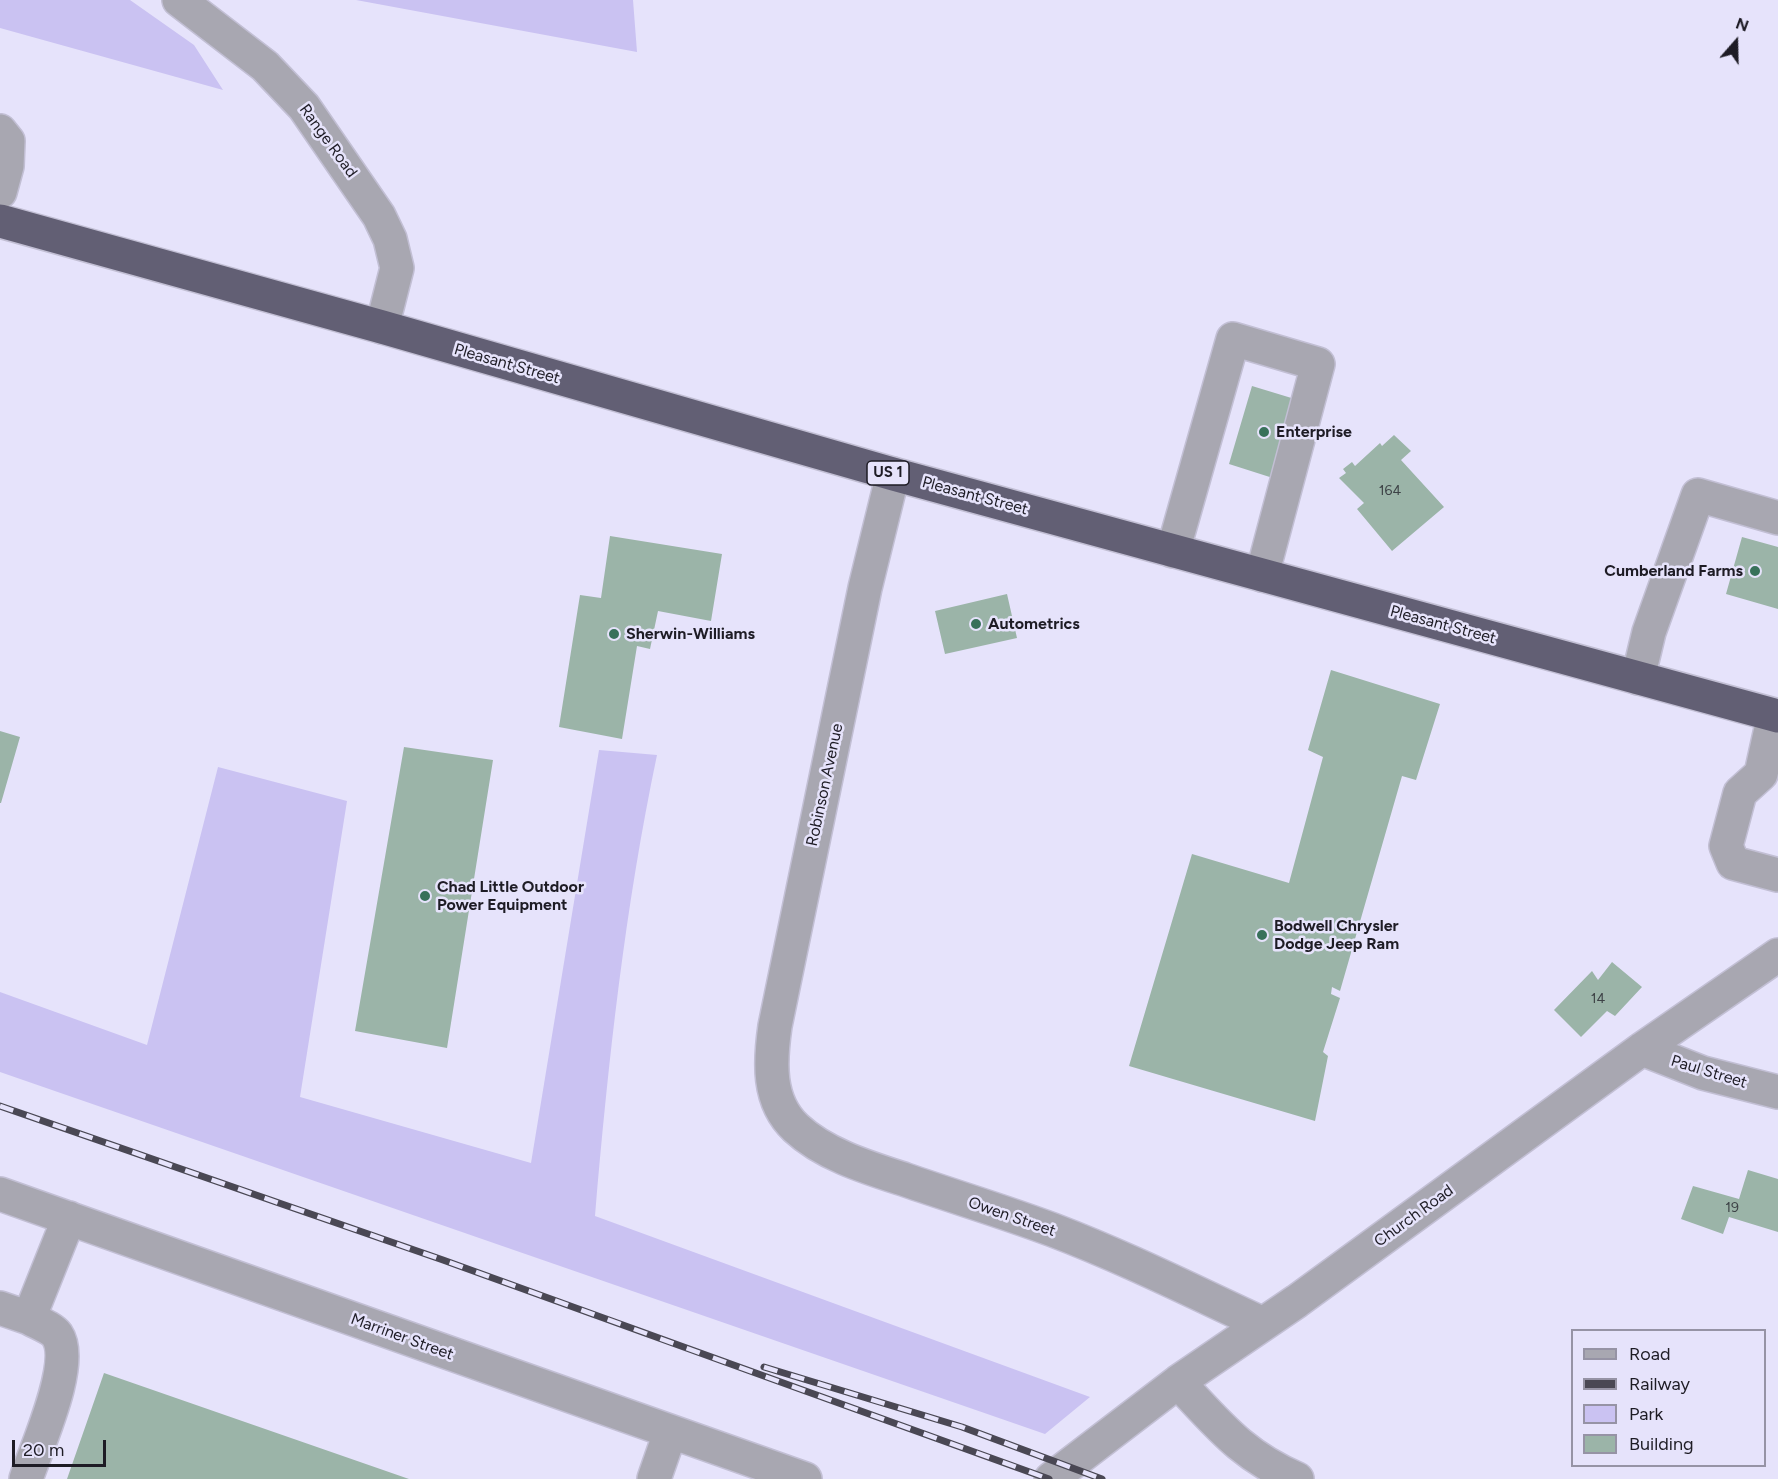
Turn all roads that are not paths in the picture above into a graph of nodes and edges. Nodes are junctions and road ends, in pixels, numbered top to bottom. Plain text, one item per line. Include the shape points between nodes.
1 (179, 0) edge
2 (0, 131) edge
3 (0, 192) edge
4 (0, 220) edge
5 (382, 327) junction
6 (893, 474) junction
7 (1778, 518) edge
8 (1173, 550) junction
9 (1262, 575) junction
10 (1638, 678) junction
11 (1776, 716) edge
12 (1778, 875) edge
13 (1778, 955) edge
14 (1642, 1049) junction
15 (1778, 1092) edge
16 (776, 1098) joint
17 (0, 1194) edge
18 (69, 1218) junction
19 (14, 1313) edge
20 (1261, 1323) junction
21 (1178, 1382) junction
22 (670, 1433) junction
23 (26, 1479) edge
24 (654, 1479) edge
25 (805, 1479) edge
26 (1051, 1479) edge
27 (1297, 1479) edge

1 - 5 street, Range Road via 265,66 304,107 379,216 397,268
2 - 3 street via 8,141
4 - 5 highway, Pleasant Street / US 1
5 - 6 highway, Pleasant Street / US 1
6 - 8 highway, Pleasant Street / US 1
6 - 16 street, Robinson Avenue via 865,588 775,1026 770,1061
7 - 10 street via 1698,495 1649,632
8 - 9 highway, Pleasant Street / US 1
8 - 9 street via 1233,339 1318,364
9 - 10 highway, Pleasant Street / US 1
10 - 11 highway, Pleasant Street / US 1
11 - 12 street via 1761,774 1740,793 1726,846 1733,862
13 - 14 street, Church Road
14 - 15 street, Paul Street via 1703,1073
14 - 20 street, Church Road via 1297,1301
16 - 20 street, Owen Street via 794,1127 819,1146 1053,1230
17 - 18 street, Marriner Street
18 - 19 street
18 - 22 street, Marriner Street
19 - 23 street via 56,1334 63,1353 62,1372
20 - 21 street, Church Road
21 - 26 street, Church Road
21 - 27 street via 1241,1448
22 - 24 street
22 - 25 street, Marriner Street

